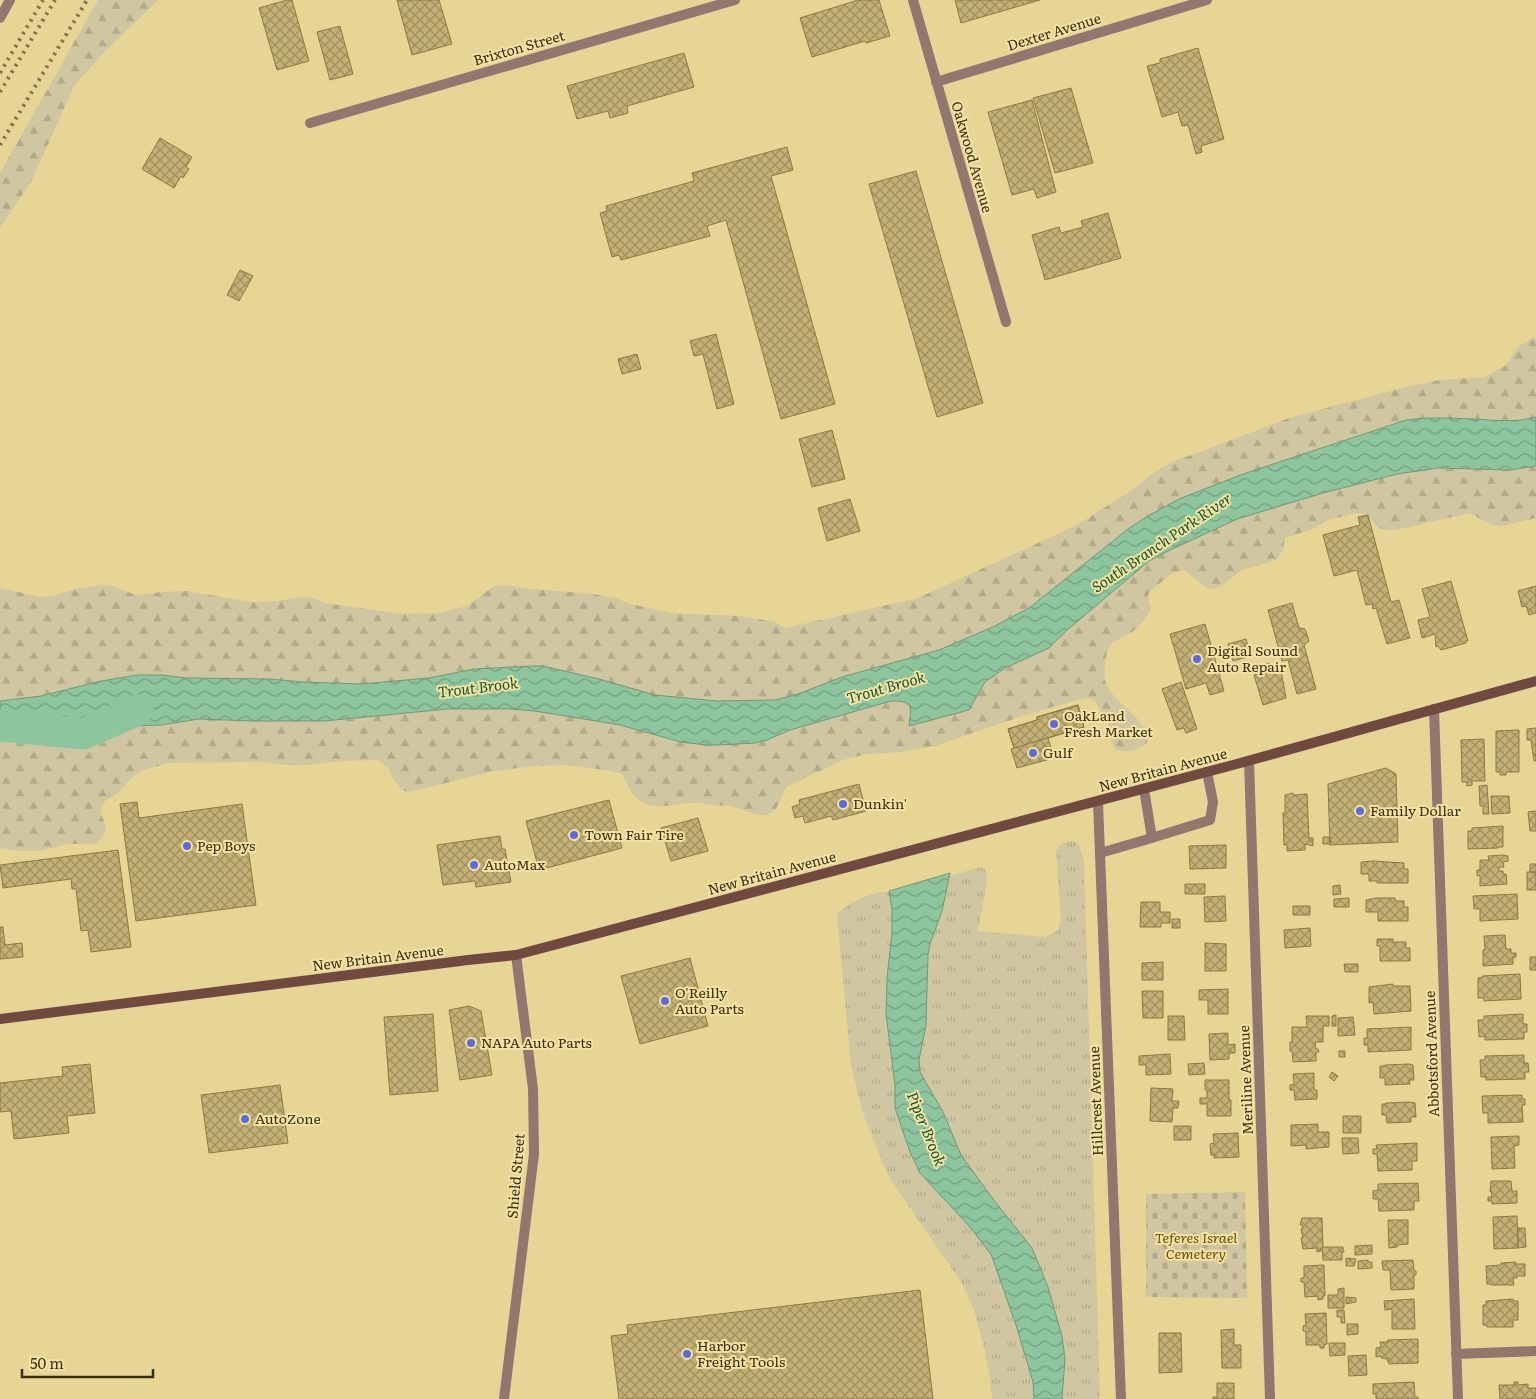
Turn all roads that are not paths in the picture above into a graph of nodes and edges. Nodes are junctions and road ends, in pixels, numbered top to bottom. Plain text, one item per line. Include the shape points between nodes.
1 (10, 0) edge
2 (736, 0) edge
3 (913, 0) edge
4 (1205, 0) edge
5 (0, 18) edge
6 (936, 82) junction
7 (310, 123) dead end
8 (1006, 322) dead end
9 (1536, 681) edge
10 (1434, 709) junction
11 (1249, 761) junction
12 (1207, 772) junction
13 (1144, 789) junction
14 (1098, 802) junction
15 (1152, 838) junction
16 (1100, 853) junction
17 (516, 955) junction
18 (0, 1019) edge
19 (1536, 1351) edge
20 (1456, 1354) junction
21 (504, 1399) edge
22 (1121, 1399) edge
23 (1270, 1399) edge
24 (1458, 1399) edge

1 - 5 street
2 - 7 street, Brixton Street
3 - 6 street, Oakwood Avenue
4 - 6 street, Dexter Avenue
6 - 8 street, Oakwood Avenue
9 - 10 main road, New Britain Avenue
10 - 11 main road, New Britain Avenue
10 - 20 street, Abbotsford Avenue
11 - 12 main road, New Britain Avenue
11 - 23 street, Meriline Avenue
12 - 13 main road, New Britain Avenue
12 - 15 street via 1213,802 1210,820
13 - 14 main road, New Britain Avenue
13 - 15 street
14 - 16 street, Hillcrest Avenue
14 - 17 main road, New Britain Avenue
15 - 16 street
16 - 22 street, Hillcrest Avenue
17 - 18 main road, New Britain Avenue
17 - 21 street, Shield Street via 533,1089 534,1154
19 - 20 street
20 - 24 street, Abbotsford Avenue

